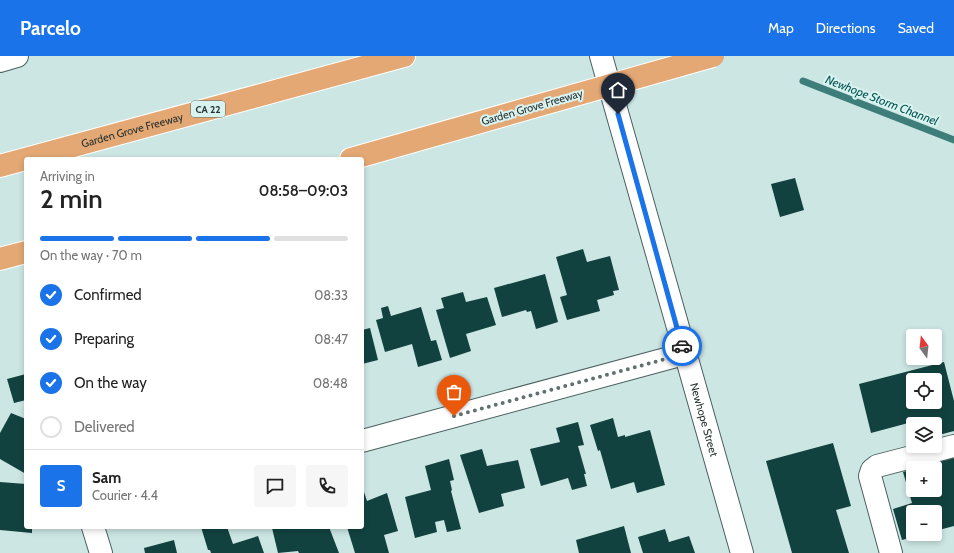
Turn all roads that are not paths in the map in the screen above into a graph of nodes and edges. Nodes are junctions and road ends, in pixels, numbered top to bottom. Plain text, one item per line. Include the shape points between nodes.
1 (17, 56) edge
2 (404, 56) edge
3 (601, 56) edge
4 (713, 56) edge
5 (0, 61) edge
6 (26, 157) edge
7 (358, 157) edge
8 (24, 158) edge
9 (4, 163) edge
10 (24, 253) edge
11 (0, 259) edge
12 (684, 354) junction
13 (364, 440) edge
14 (954, 446) edge
15 (94, 529) edge
16 (101, 553) edge
17 (742, 553) edge
18 (891, 553) edge

1 - 5 street
2 - 6 highway, Garden Grove Freeway / CA 22
3 - 12 street, Newhope Street
4 - 7 highway, Garden Grove Freeway, bridge
8 - 9 highway, Garden Grove Freeway / CA 22
10 - 11 highway
12 - 13 street
12 - 17 street, Newhope Street
14 - 18 street via 877,466 872,470 870,476
15 - 16 street

